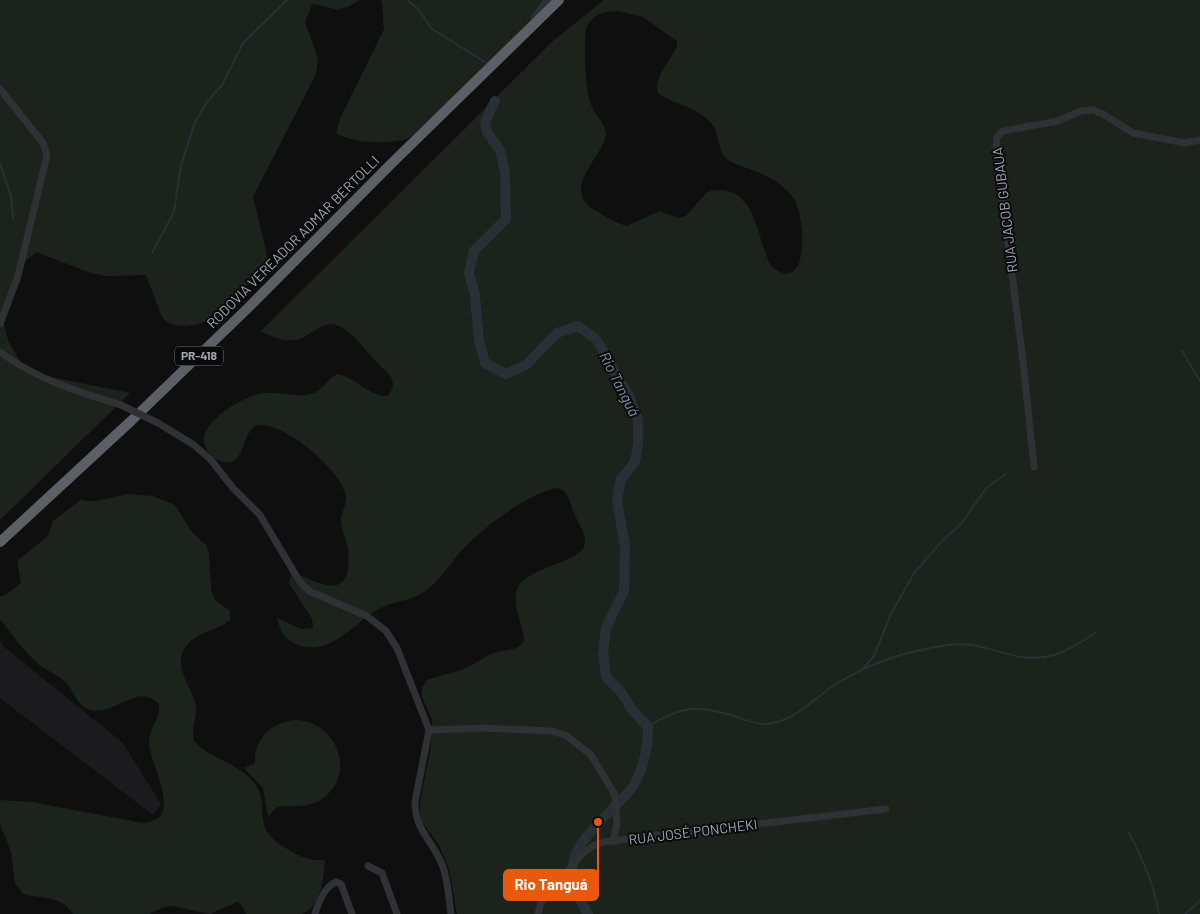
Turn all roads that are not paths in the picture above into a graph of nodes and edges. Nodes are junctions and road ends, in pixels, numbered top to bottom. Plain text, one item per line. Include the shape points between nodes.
1 (559, 0) edge
2 (0, 89) edge
3 (1200, 140) edge
4 (0, 324) edge
5 (0, 352) edge
6 (1034, 467) dead end
7 (0, 542) edge
8 (429, 730) junction
9 (886, 809) dead end
10 (613, 842) junction
11 (368, 866) dead end
12 (315, 914) edge
13 (352, 914) edge
14 (397, 914) edge
15 (451, 914) edge
16 (538, 914) edge

1 - 7 highway, RODOVIA VEREADOR ADMAR BERTOLLI / PR-418 via 242,314
2 - 4 street via 43,143 47,154 18,276
3 - 6 street, RUA JACOB GUBAUA via 1185,143 1133,133 1092,110 1058,121 1003,131 997,136 996,150
5 - 8 street, bridge via 30,372 59,385 121,404 194,445 260,515 300,582 309,591 367,616 386,631 397,648
8 - 10 street, RUA JOSÉ PONCHEKI via 484,728 552,732 567,736 591,755 615,795 617,823
8 - 15 street via 415,814 418,827 444,868
9 - 10 street, RUA JOSÉ PONCHEKI
10 - 16 street via 593,846 582,854 541,902
11 - 14 street via 382,873
12 - 13 street via 331,884 336,882 341,884

